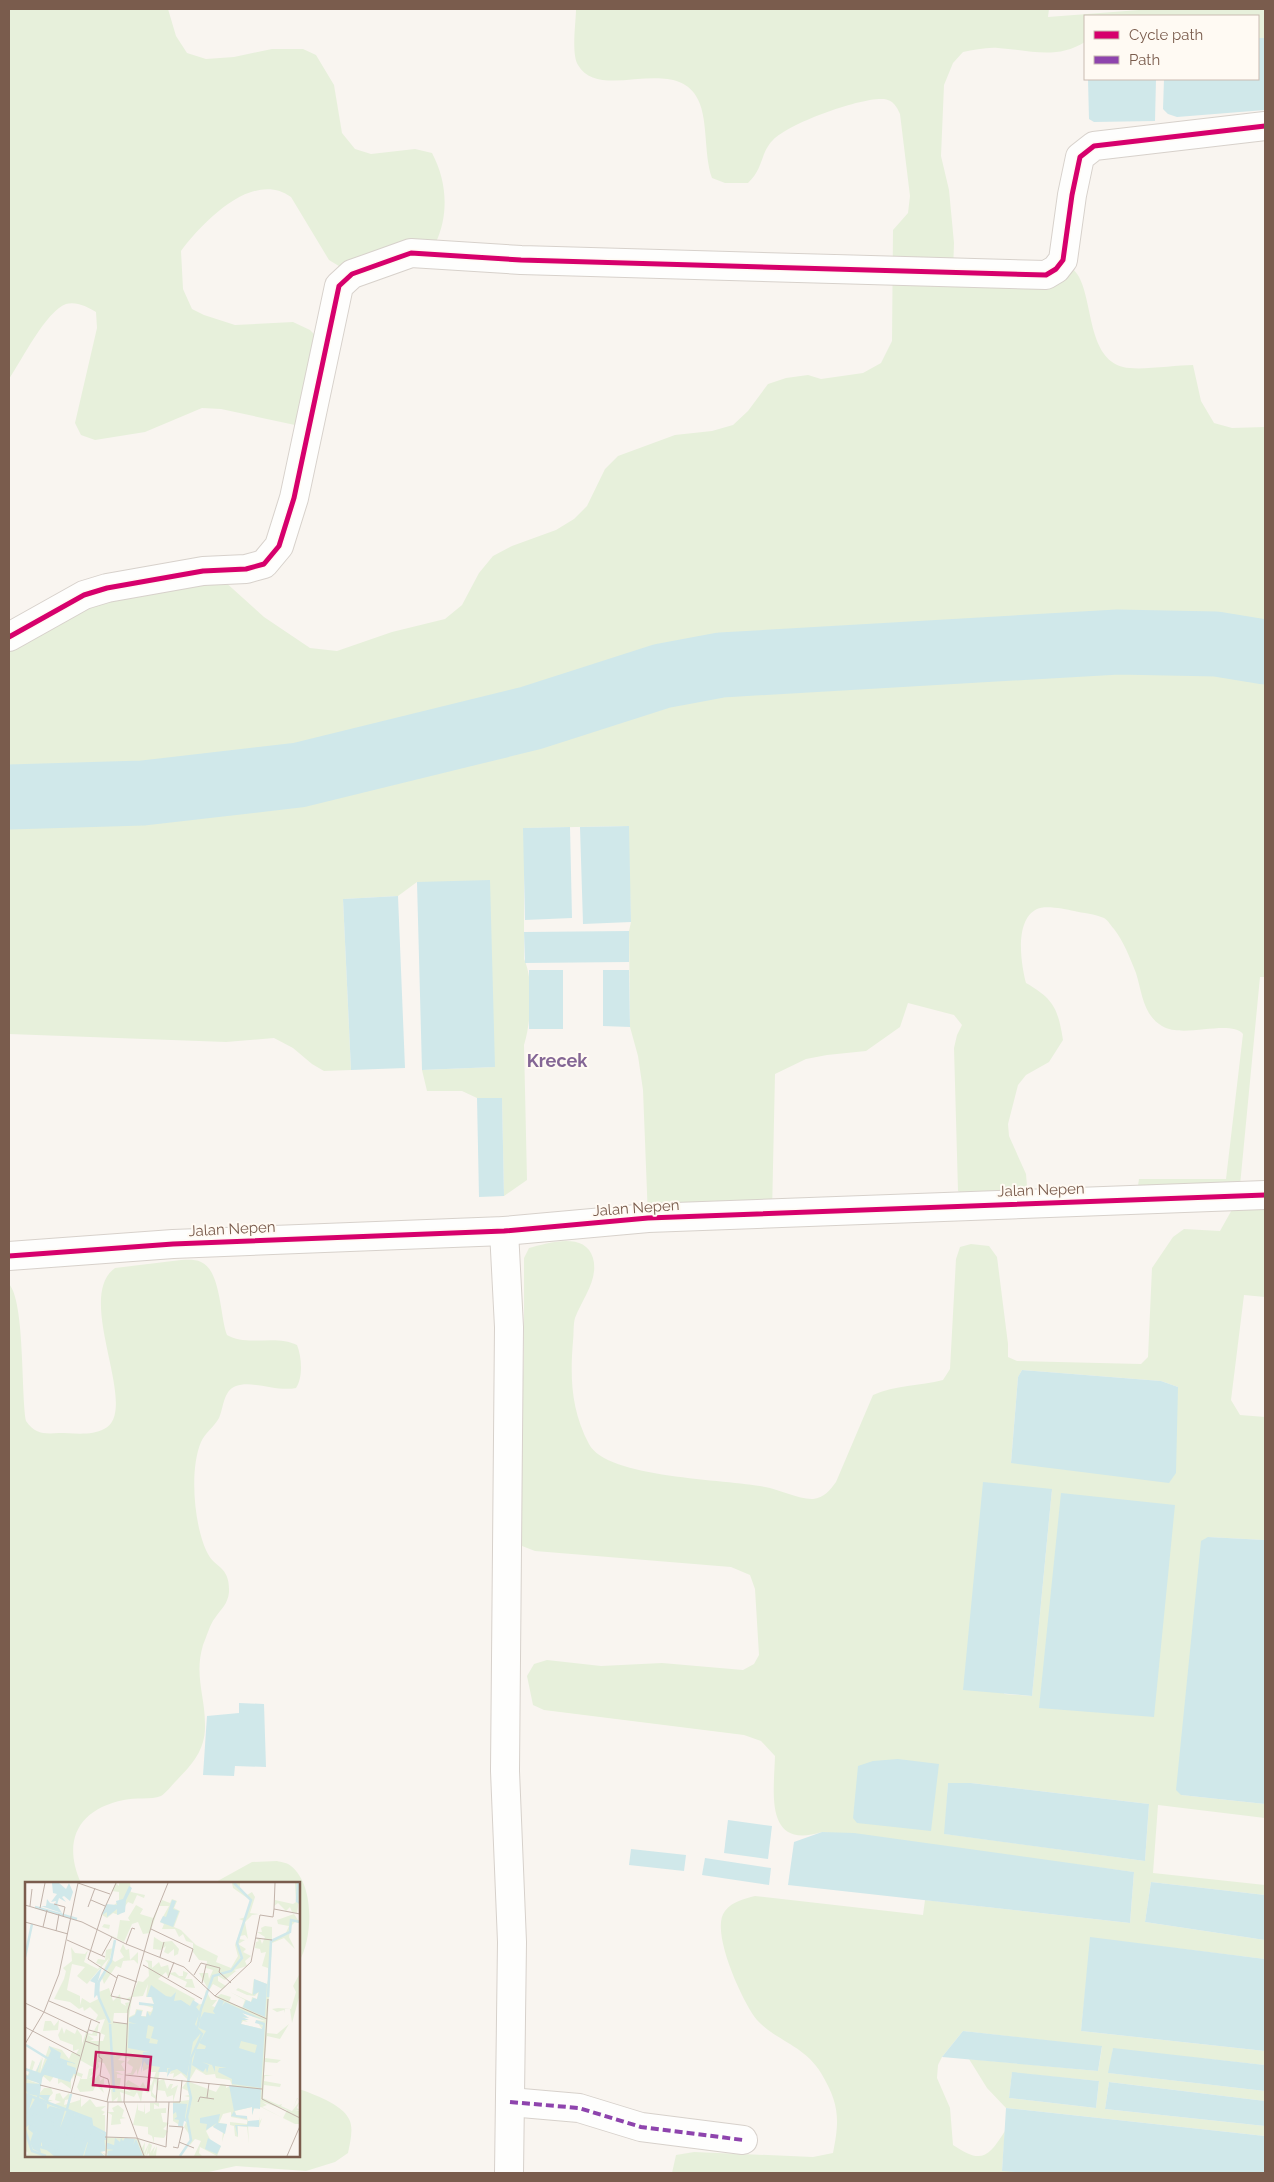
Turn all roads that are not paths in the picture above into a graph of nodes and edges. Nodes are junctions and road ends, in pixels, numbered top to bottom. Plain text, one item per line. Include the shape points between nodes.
1 (1265, 126) edge
2 (9, 637) edge
3 (1265, 1195) edge
4 (504, 1231) junction
5 (9, 1256) edge
6 (510, 2102) junction
7 (743, 2140) dead end
8 (509, 2173) edge

1 - 2 street via 1094,146 1080,157 1063,260 1046,275 531,261 411,253 374,265 352,274 339,286 294,498 279,546 264,564 107,588 84,595
3 - 4 street, Jalan Nepen via 648,1218
4 - 5 street, Jalan Nepen via 173,1244
4 - 6 street via 509,1327 504,1771 512,1942
6 - 7 street via 579,2108 641,2127
6 - 8 street

